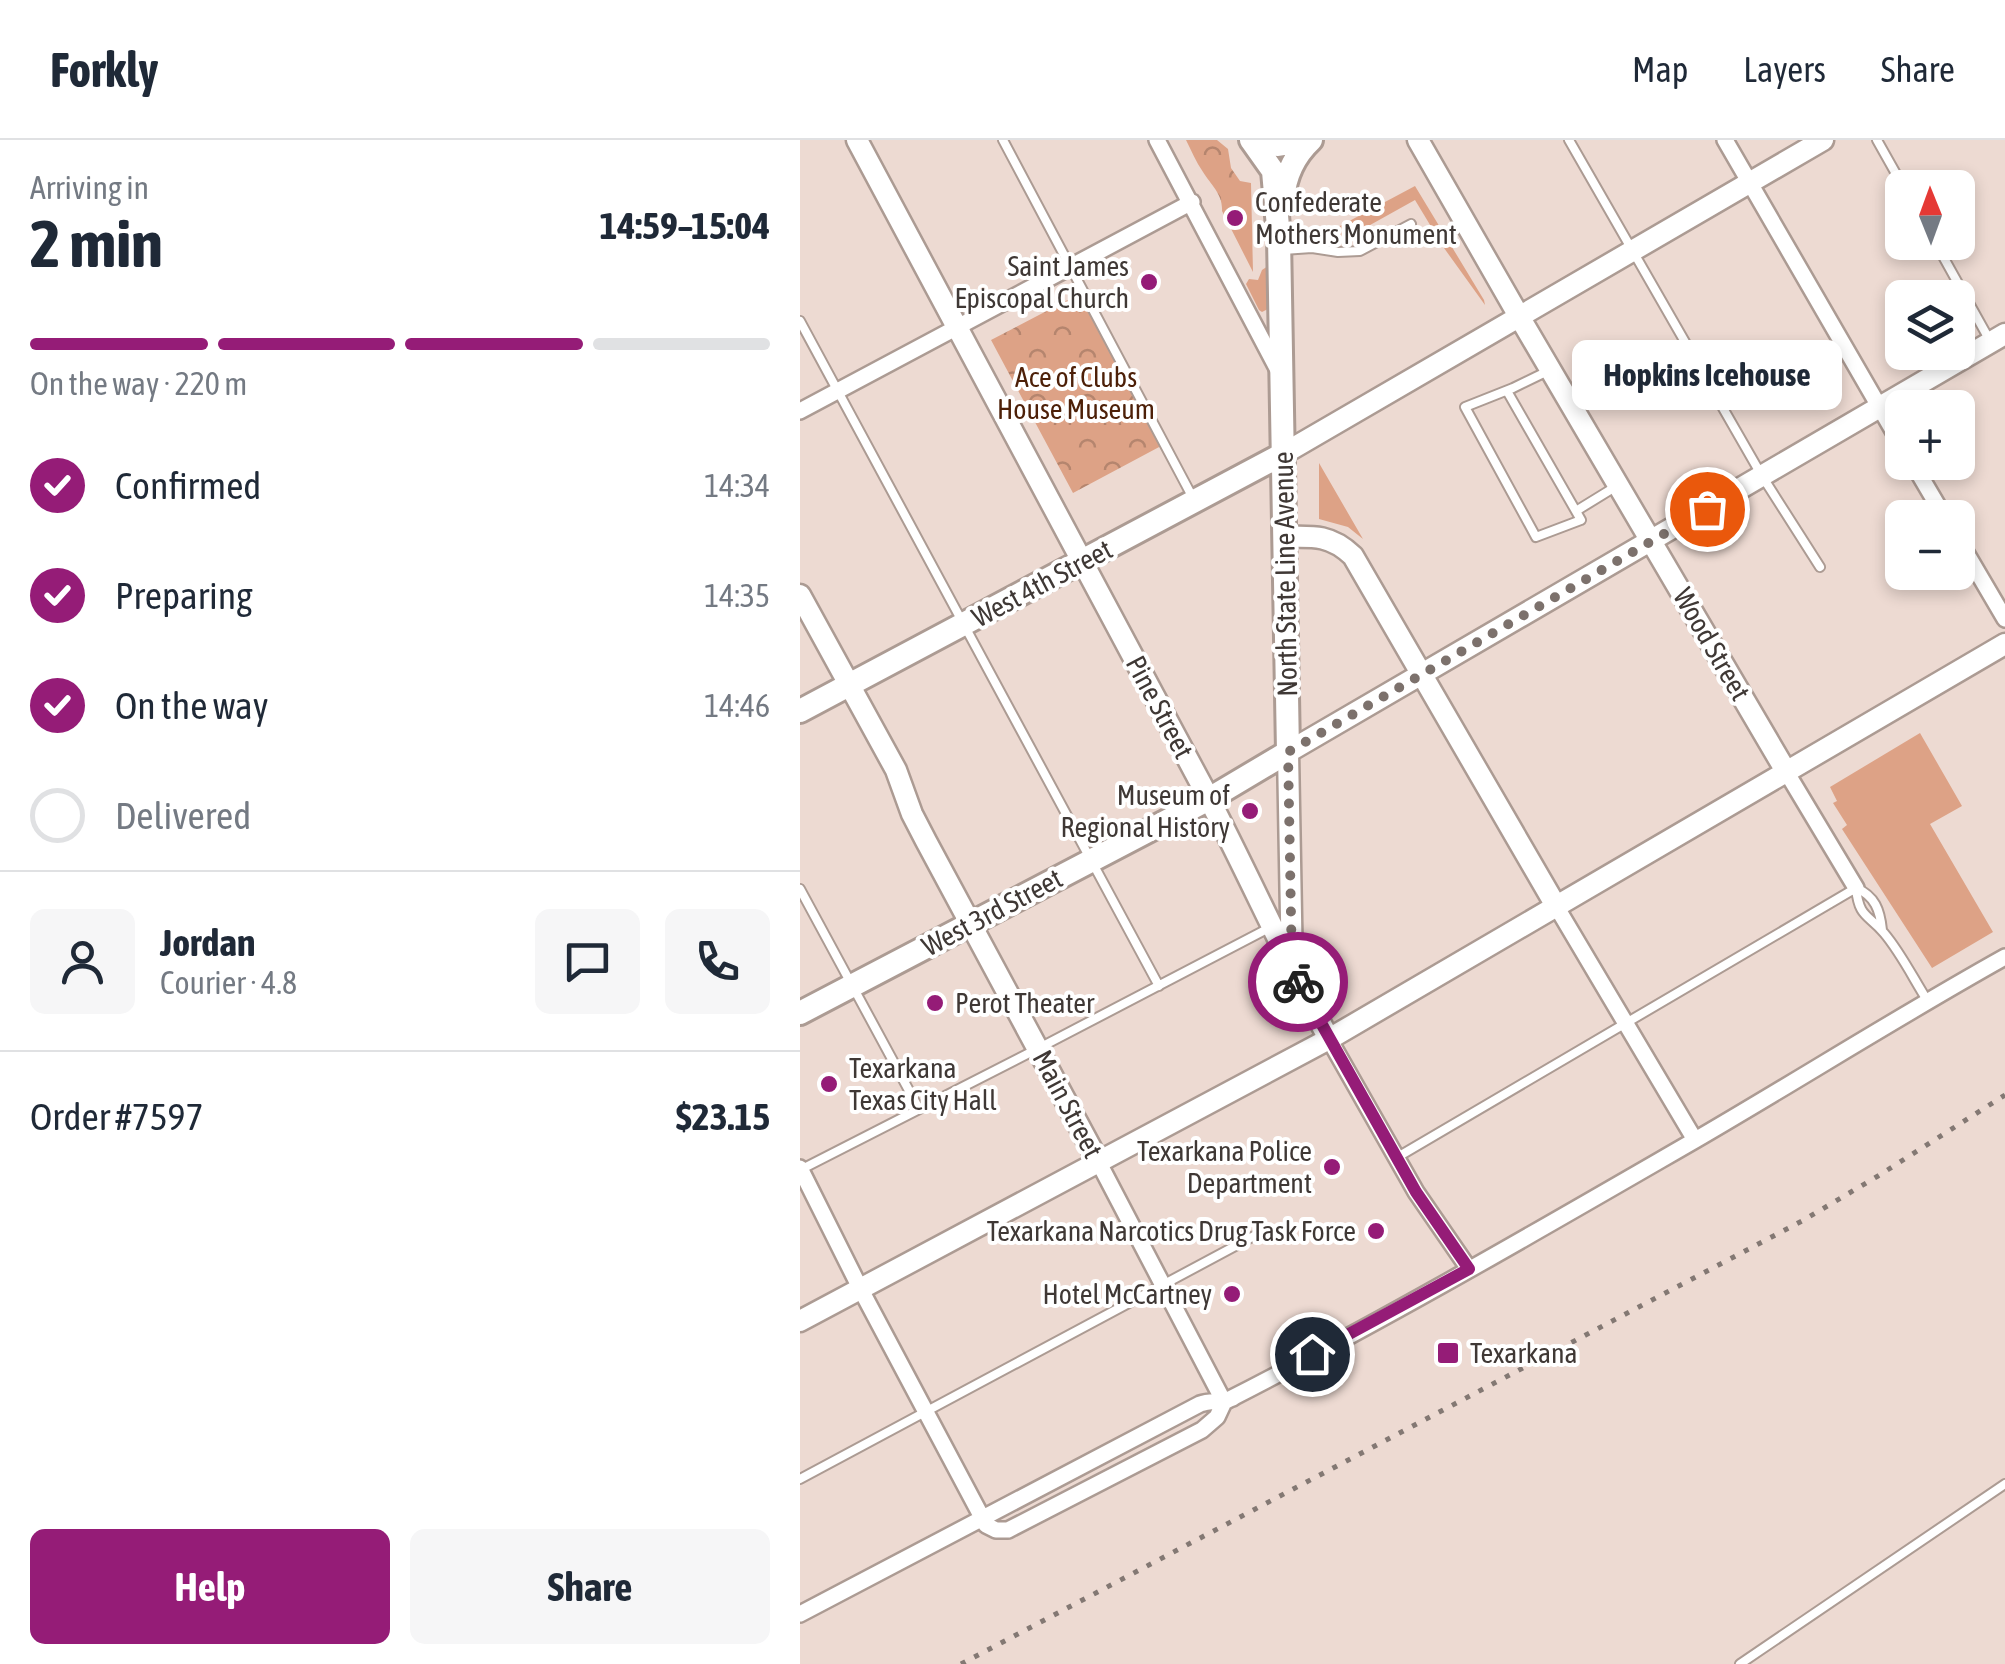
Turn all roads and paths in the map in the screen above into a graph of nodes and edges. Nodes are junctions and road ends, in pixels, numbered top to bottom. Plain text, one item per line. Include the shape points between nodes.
1 (857, 140) edge
2 (1003, 140) edge
3 (1157, 140) edge
4 (1251, 140) edge
5 (1310, 140) edge
6 (1418, 140) edge
7 (1569, 140) edge
8 (1725, 140) edge
9 (1822, 140) edge
10 (1877, 140) edge
11 (1894, 170) edge
12 (1750, 183) junction
13 (1192, 202) junction
14 (1411, 224) dead end
15 (1280, 244) junction
16 (1634, 251) junction
17 (1947, 260) edge
18 (1070, 266) junction
19 (1520, 318) junction
20 (800, 321) edge
21 (957, 328) junction
22 (1998, 338) edge
23 (1550, 370) junction
24 (1282, 378) junction
25 (837, 391) junction
26 (1507, 391) junction
27 (1880, 407) junction
28 (800, 410) edge
29 (1885, 416) edge
30 (1283, 454) junction
31 (1762, 476) junction
32 (1618, 485) junction
33 (1195, 502) junction
34 (1576, 511) junction
35 (1284, 537) junction
36 (1652, 542) junction
37 (1082, 562) junction
38 (1820, 567) dead end
39 (1975, 568) edge
40 (800, 595) edge
41 (2005, 619) edge
42 (966, 624) junction
43 (2005, 644) edge
44 (1423, 674) junction
45 (849, 686) junction
46 (800, 711) edge
47 (1288, 752) junction
48 (1787, 772) junction
49 (1208, 799) junction
50 (1091, 860) junction
51 (1856, 888) junction
52 (800, 889) edge
53 (1556, 906) junction
54 (970, 923) junction
55 (1273, 926) junction
56 (1882, 930) junction
57 (2005, 956) edge
58 (1292, 970) junction
59 (850, 986) junction
60 (1159, 986) junction
61 (1928, 1000) junction
62 (800, 1012) edge
63 (1625, 1023) junction
64 (1329, 1039) junction
65 (1039, 1048) junction
66 (920, 1109) junction
67 (1695, 1140) junction
68 (1396, 1158) junction
69 (1099, 1162) junction
70 (800, 1169) edge
71 (1254, 1236) dead end
72 (1469, 1269) junction
73 (1163, 1285) junction
74 (860, 1288) junction
75 (800, 1321) edge
76 (1224, 1402) junction
77 (926, 1412) junction
78 (800, 1479) edge
79 (2005, 1484) edge
80 (983, 1518) junction
81 (800, 1614) edge
82 (1740, 1664) edge

1 - 21 street, Pine Street
2 - 18 lane
3 - 13 street
4 - 5 main road
4 - 15 main road, North State Line Avenue via 1273,172
5 - 15 main road, North State Line Avenue via 1286,179
6 - 19 street, Wood Street
7 - 16 lane
8 - 12 street
9 - 12 street
10 - 11 lane
12 - 16 street
12 - 27 street
13 - 18 street
13 - 24 street
14 - 15 lane via 1355,252
15 - 24 main road, North State Line Avenue
16 - 19 street
16 - 31 lane
17 - 22 lane
18 - 21 street
18 - 33 lane
19 - 23 street, Wood Street
19 - 30 street
20 - 25 lane
21 - 25 street
21 - 37 street, Pine Street
22 - 27 street
23 - 26 lane
23 - 32 street, Wood Street
24 - 30 main road, North State Line Avenue
25 - 28 street
25 - 42 lane
26 - 34 lane
26 - 34 lane via 1464,406 1536,538 1581,520
27 - 29 street
27 - 31 street
30 - 33 main road, West 4th Street
30 - 35 main road, North State Line Avenue
31 - 36 street
31 - 38 lane
32 - 34 lane
32 - 36 street, Wood Street
33 - 37 main road, West 4th Street
35 - 44 street via 1328,538 1342,545
35 - 47 main road, North State Line Avenue
36 - 44 street
36 - 48 street, Wood Street
37 - 42 main road, West 4th Street
37 - 49 street, Pine Street
39 - 41 street
40 - 45 street, Main Street
42 - 45 main road, West 4th Street
42 - 50 lane
43 - 48 street
44 - 47 street
44 - 53 street
45 - 46 main road, West 4th Street
45 - 54 street, Main Street
47 - 49 main road, West 3rd Street
47 - 58 street, North State Line Avenue
48 - 51 street, Wood Street
48 - 53 street
49 - 50 main road, West 3rd Street
49 - 55 street, Pine Street
50 - 54 main road, West 3rd Street
50 - 60 lane
51 - 56 lane via 1859,905
51 - 56 lane via 1873,899
51 - 63 lane
52 - 59 lane
53 - 63 street
53 - 64 street
54 - 59 main road, West 3rd Street
54 - 65 street, Main Street
55 - 58 street, Pine Street
55 - 60 lane
56 - 61 lane
57 - 61 street
58 - 64 street, Pine Street
59 - 62 main road, West 3rd Street
59 - 66 lane
60 - 65 lane
61 - 67 street
63 - 67 street
63 - 68 lane
64 - 68 street, Pine Street
64 - 69 street
65 - 66 lane
65 - 69 street, Main Street
66 - 70 lane
67 - 72 street
68 - 72 street, Pine Street
69 - 73 street, Main Street
69 - 74 street
70 - 74 street
71 - 73 lane
72 - 76 street
73 - 76 street, Main Street
73 - 77 lane
74 - 75 street
74 - 77 street
76 - 80 street via 1200,1404
76 - 80 street via 1202,1430 1008,1530 990,1529
77 - 78 lane
77 - 80 street
79 - 82 lane
80 - 81 street

